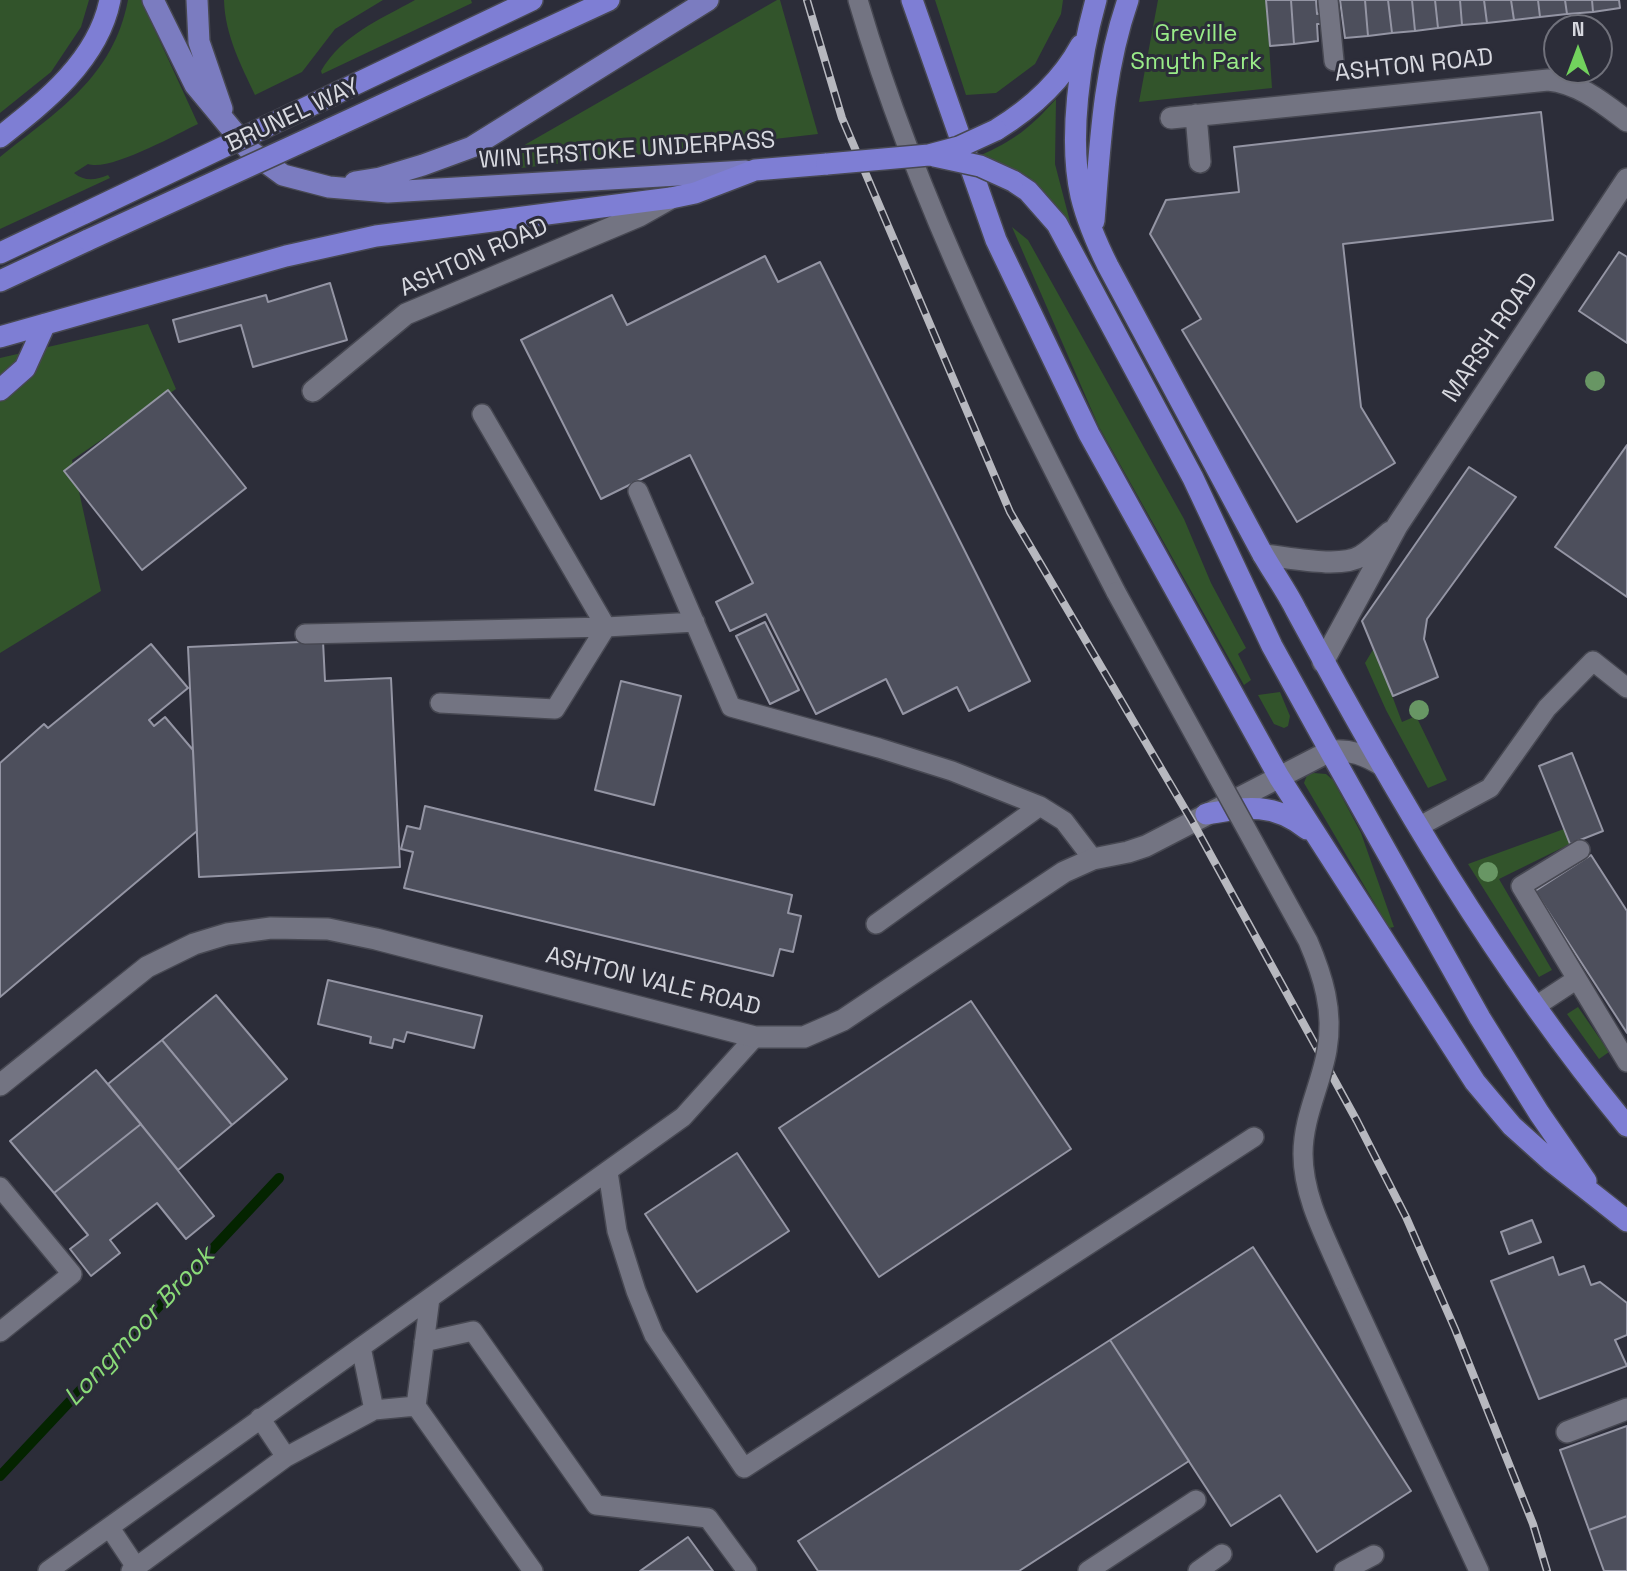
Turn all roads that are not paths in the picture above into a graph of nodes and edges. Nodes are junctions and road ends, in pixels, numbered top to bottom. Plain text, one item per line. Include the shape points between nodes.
1 (110, 0) edge
2 (153, 0) edge
3 (197, 0) edge
4 (532, 0) edge
5 (609, 0) edge
6 (708, 0) edge
7 (858, 0) edge
8 (912, 0) edge
9 (1096, 0) edge
10 (1128, 0) edge
11 (1328, 0) edge
12 (1085, 37) junction
13 (1334, 61) dead end
14 (1196, 115) junction
15 (1171, 118) dead end
16 (1627, 121) edge
17 (228, 124) junction
18 (0, 137) edge
19 (929, 155) junction
20 (1200, 162) dead end
21 (755, 170) junction
22 (1627, 179) edge
23 (329, 187) junction
24 (671, 198) junction
25 (1093, 234) junction
26 (0, 253) edge
27 (0, 281) edge
28 (45, 324) junction
29 (0, 337) edge
30 (0, 390) edge
31 (313, 391) dead end
32 (482, 414) dead end
33 (638, 491) dead end
34 (1397, 526) junction
35 (1263, 555) junction
36 (695, 622) junction
37 (606, 628) junction
38 (305, 634) dead end
39 (1323, 662) junction
40 (1627, 688) edge
41 (440, 703) dead end
42 (1330, 751) junction
43 (1383, 766) junction
44 (1279, 777) junction
45 (1040, 806) junction
46 (1206, 814) junction
47 (1418, 827) junction
48 (1314, 834) junction
49 (1580, 850) dead end
50 (1093, 859) junction
51 (876, 924) dead end
52 (1577, 979) junction
53 (1536, 1006) junction
54 (755, 1037) junction
55 (1627, 1062) edge
56 (0, 1085) edge
57 (1627, 1126) edge
58 (1254, 1137) dead end
59 (608, 1172) junction
60 (0, 1187) edge
61 (1598, 1197) junction
62 (1627, 1221) edge
63 (430, 1298) junction
64 (0, 1332) edge
65 (424, 1342) junction
66 (361, 1347) junction
67 (416, 1406) junction
68 (1627, 1409) edge
69 (374, 1410) junction
70 (260, 1418) junction
71 (1567, 1432) dead end
72 (286, 1457) junction
73 (1196, 1500) dead end
74 (110, 1528) junction
75 (1222, 1554) dead end
76 (1374, 1555) dead end
77 (134, 1569) edge
78 (48, 1571) edge
79 (533, 1571) edge
80 (747, 1571) edge
81 (1088, 1571) edge
82 (1198, 1571) edge
83 (1344, 1571) edge
84 (1479, 1571) edge

1 - 18 highway via 97,37 77,68
2 - 17 main road, WINTERSTOKE UNDERPASS via 195,85
3 - 17 main road, WINTERSTOKE UNDERPASS via 199,42
4 - 26 highway, BRUNEL WAY, bridge
5 - 27 highway, BRUNEL WAY, bridge
6 - 23 main road, WINTERSTOKE UNDERPASS via 471,147 380,178
7 - 84 lane, bridge via 887,91 971,297 1116,592 1319,966 1330,1029 1307,1118 1303,1165 1308,1191 1344,1280
8 - 44 highway via 1018,289 1088,434
9 - 12 highway
10 - 25 highway via 1112,51 1103,104
11 - 13 lane
12 - 19 highway, bridge via 1069,66 1019,116 959,147
12 - 25 highway via 1076,164
14 - 15 street, ASHTON ROAD
14 - 16 street, ASHTON ROAD via 1548,80 1572,85
14 - 20 street
17 - 23 main road, WINTERSTOKE UNDERPASS via 250,150 283,175
19 - 21 highway, WINTERSTOKE UNDERPASS, bridge
19 - 42 highway, bridge via 980,166 1013,181 1057,224 1193,478 1272,646
21 - 23 main road, WINTERSTOKE UNDERPASS via 388,192
21 - 24 highway
22 - 34 street, MARSH ROAD
24 - 28 highway via 376,236 286,256
24 - 31 street, ASHTON ROAD via 639,216 406,314
25 - 35 highway
28 - 29 highway
28 - 30 highway via 25,368
32 - 37 lane
33 - 36 lane
34 - 35 street, MARSH ROAD via 1359,558 1320,561
34 - 39 street, MARSH ROAD
35 - 39 highway
36 - 37 lane
36 - 45 lane via 731,706 903,755
37 - 38 lane
37 - 41 lane via 555,709
39 - 43 highway
40 - 47 lane via 1593,661 1547,708 1490,788
42 - 43 street via 1356,753
42 - 44 street, ASHTON VALE ROAD
42 - 61 highway via 1480,1018
43 - 47 highway
44 - 46 street, ASHTON VALE ROAD
44 - 48 highway
45 - 50 lane via 1064,821
45 - 51 lane
46 - 48 highway via 1266,808 1282,812
46 - 50 street, ASHTON VALE ROAD via 1146,846
47 - 53 highway
48 - 61 highway via 1475,1082 1512,1126
49 - 52 lane via 1521,886
50 - 54 street, ASHTON VALE ROAD via 1064,872 843,1020 804,1037
52 - 53 lane
52 - 55 lane
53 - 57 highway
54 - 56 street, ASHTON VALE ROAD via 376,939 328,929 271,928 194,944 147,967
54 - 59 lane via 683,1117
58 - 59 lane via 744,1468 654,1335 617,1231
59 - 63 lane
60 - 64 lane via 72,1275
61 - 62 highway
63 - 65 lane
63 - 66 lane
65 - 67 lane
65 - 80 lane via 472,1331 596,1505 708,1518
66 - 69 lane
66 - 70 lane
67 - 69 lane
67 - 79 lane
68 - 71 street
69 - 72 lane
70 - 72 lane
70 - 74 lane
72 - 77 lane
73 - 81 lane
74 - 77 lane
74 - 78 lane
75 - 82 lane
76 - 83 lane

